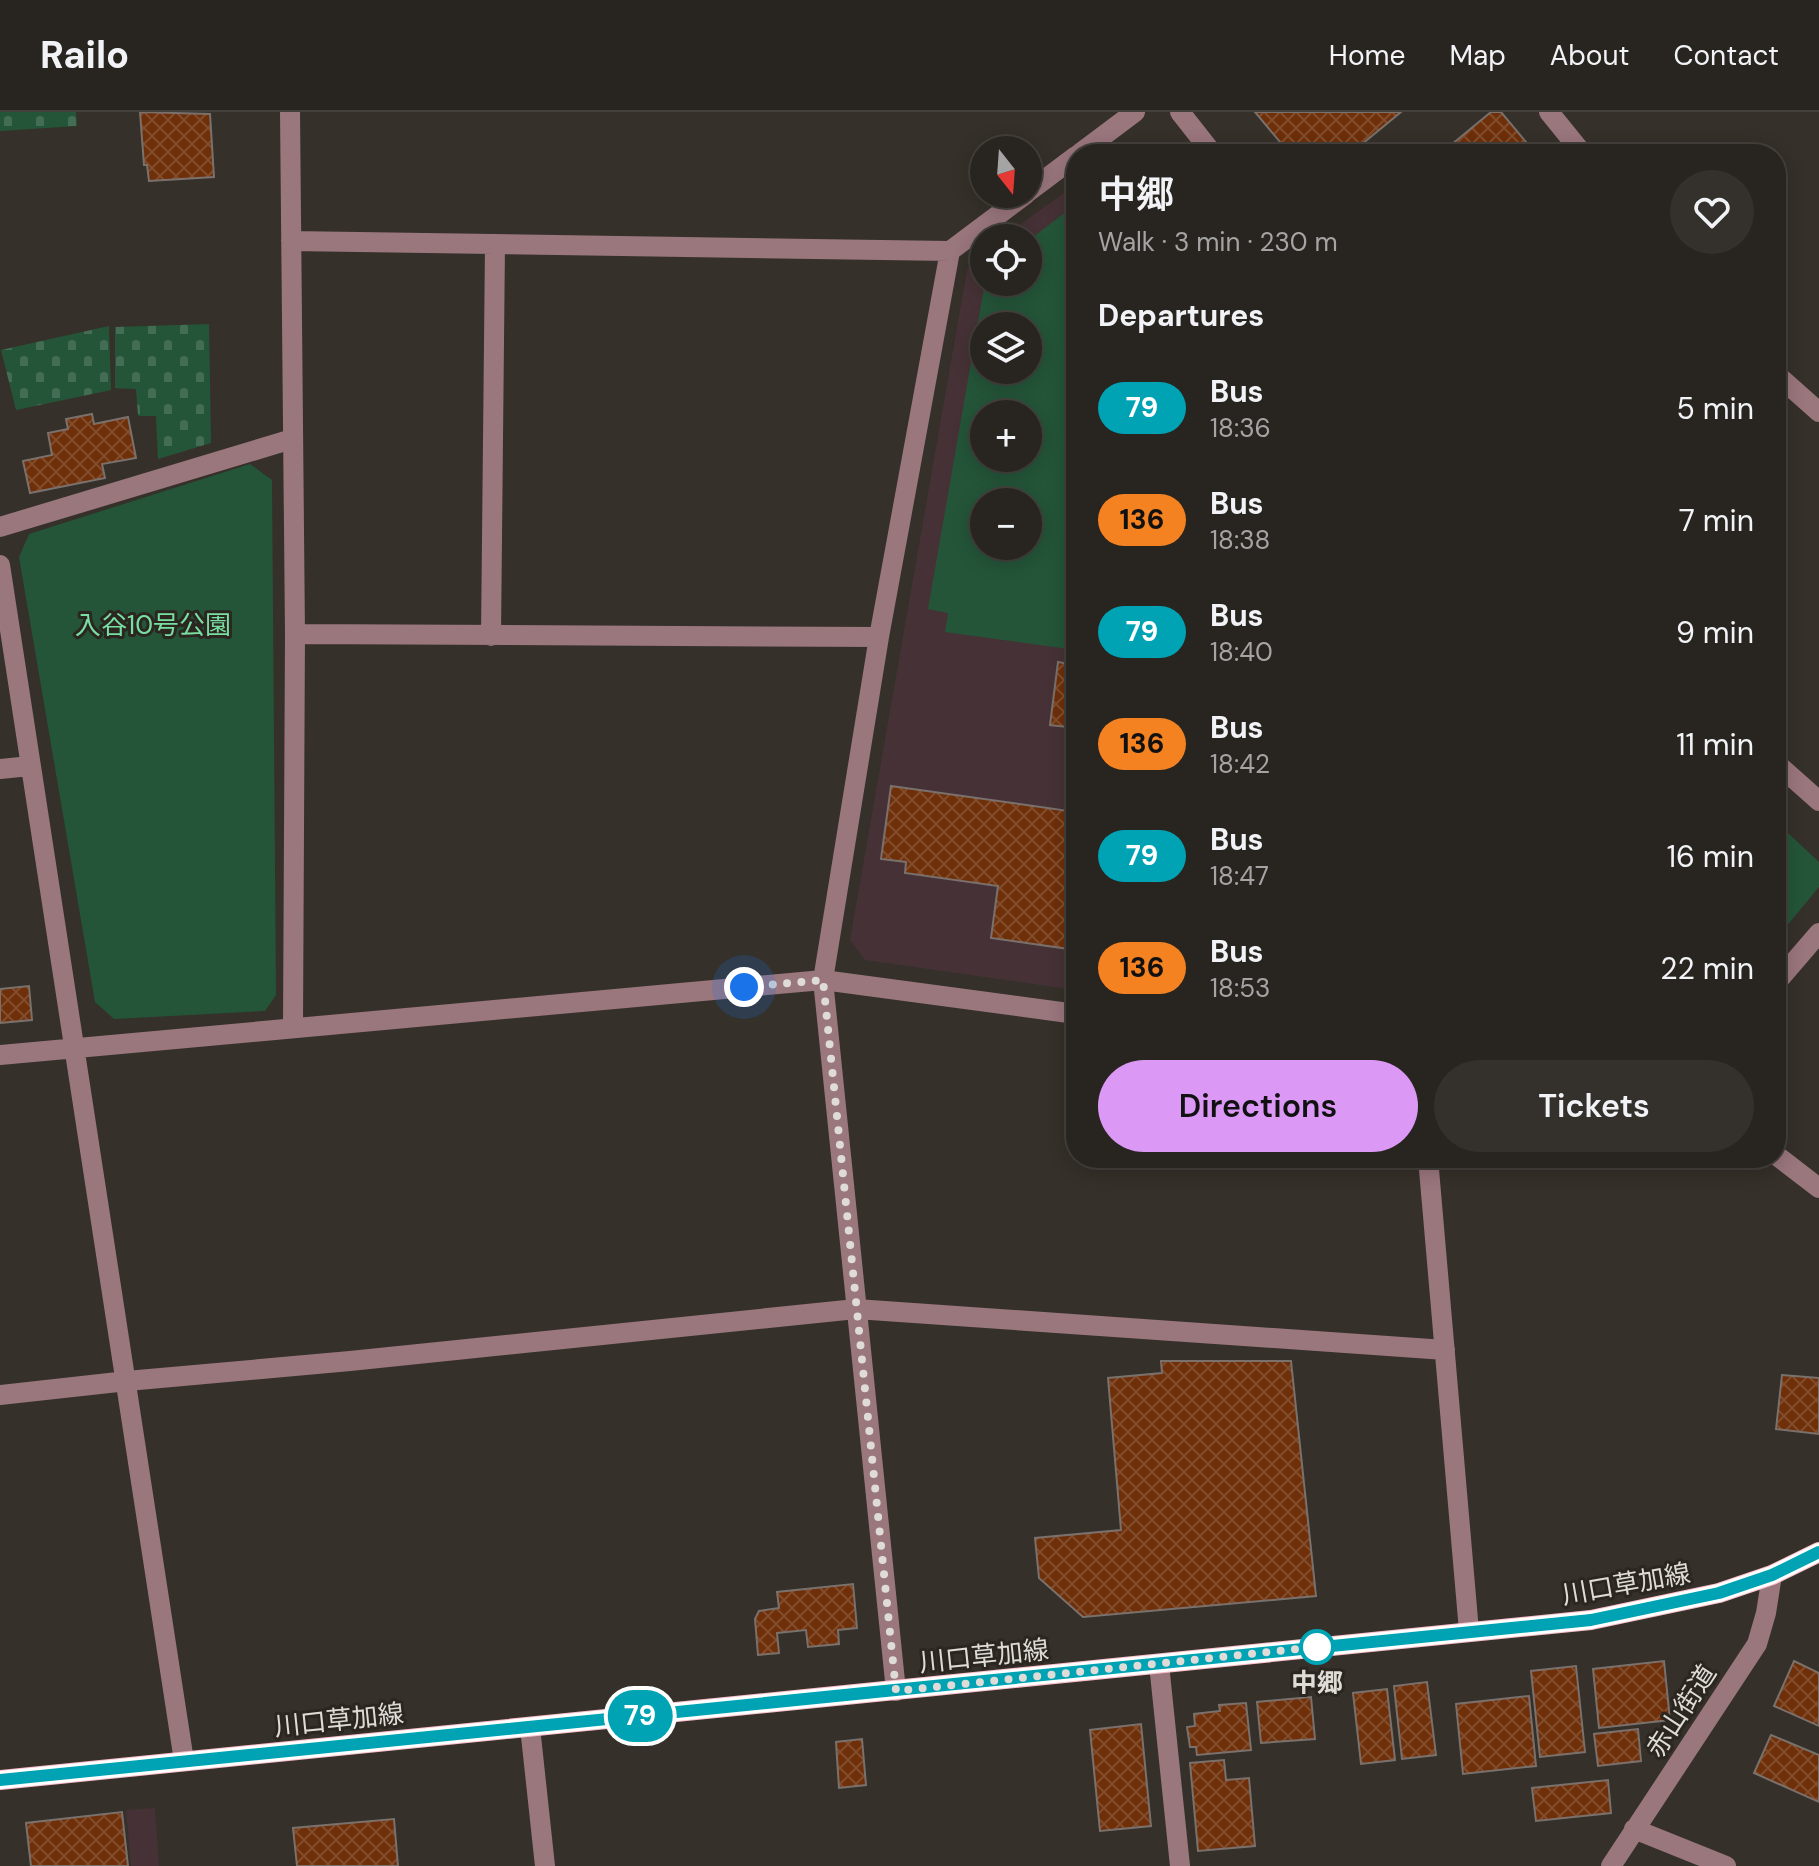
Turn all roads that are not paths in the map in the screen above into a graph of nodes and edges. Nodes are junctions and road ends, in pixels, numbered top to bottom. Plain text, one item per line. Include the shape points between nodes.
1 (290, 112) edge
2 (1135, 112) edge
3 (1180, 112) edge
4 (1549, 112) edge
5 (1093, 144) edge
6 (1205, 144) edge
7 (1575, 144) edge
8 (1066, 164) edge
9 (1042, 182) edge
10 (1007, 208) edge
11 (291, 241) junction
12 (495, 244) junction
13 (950, 251) junction
14 (1786, 383) edge
15 (1819, 412) edge
16 (292, 439) junction
17 (0, 527) edge
18 (0, 565) edge
19 (295, 634) junction
20 (491, 636) junction
21 (879, 637) junction
22 (30, 766) junction
23 (0, 769) edge
24 (1786, 772) edge
25 (1819, 801) edge
26 (1819, 933) edge
27 (1786, 971) edge
28 (823, 980) junction
29 (1066, 1013) edge
30 (293, 1027) junction
31 (74, 1046) junction
32 (0, 1055) edge
33 (1786, 1163) edge
34 (1429, 1168) edge
35 (1819, 1188) edge
36 (856, 1309) junction
37 (1445, 1350) junction
38 (127, 1381) junction
39 (0, 1395) edge
40 (1819, 1552) edge
41 (1772, 1575) junction
42 (1469, 1631) junction
43 (1159, 1664) junction
44 (896, 1691) junction
45 (530, 1727) junction
46 (184, 1761) junction
47 (0, 1780) edge
48 (1634, 1829) junction
49 (545, 1866) edge
50 (1180, 1866) edge
51 (1611, 1866) edge
52 (1726, 1866) edge

1 - 11 street
2 - 5 street
3 - 6 street
4 - 7 street
8 - 9 street
10 - 13 street
11 - 12 street
11 - 16 street
12 - 13 street
12 - 20 street
13 - 21 street
14 - 15 street
16 - 17 street
16 - 19 street
18 - 22 street
19 - 20 street
19 - 30 street
20 - 21 street
21 - 28 street
22 - 23 street
22 - 31 street
24 - 25 street
26 - 27 street
28 - 29 street
28 - 30 street
28 - 36 street
30 - 31 street
31 - 32 street
31 - 38 street
33 - 35 street
34 - 37 street
36 - 37 street
36 - 38 street
36 - 44 street
37 - 42 street
38 - 39 street
38 - 46 street
40 - 41 main road, 川口草加線
41 - 42 main road, 川口草加線 via 1719,1593 1591,1620
41 - 48 street, 赤山街道 via 1757,1644
42 - 43 main road, 川口草加線
43 - 44 main road, 川口草加線
43 - 50 street
44 - 45 main road, 川口草加線
45 - 46 main road, 川口草加線
45 - 49 street
46 - 47 main road, 川口草加線
48 - 51 street, 赤山街道
48 - 52 street

